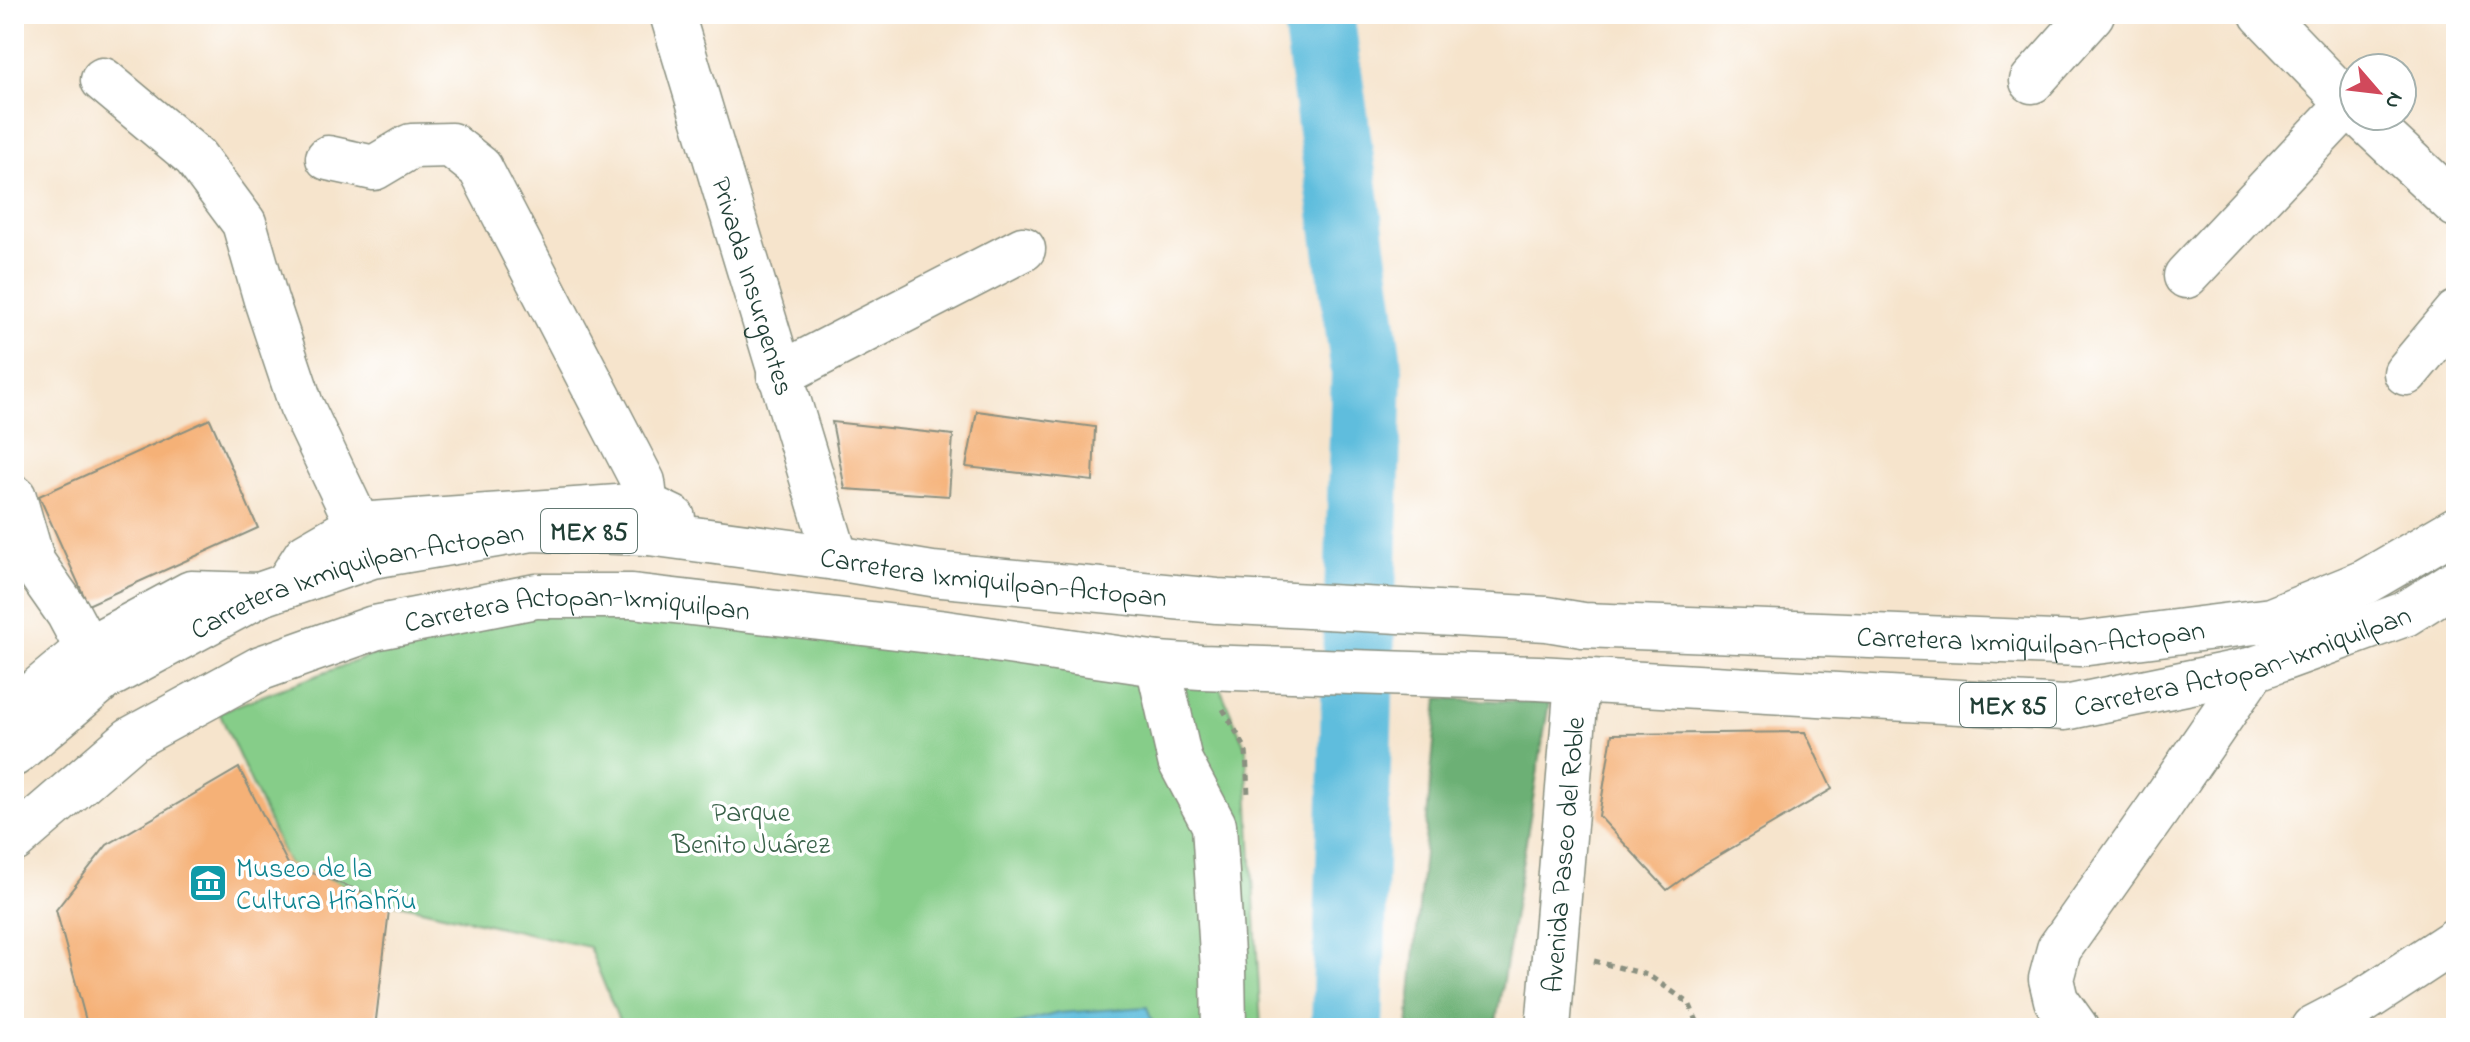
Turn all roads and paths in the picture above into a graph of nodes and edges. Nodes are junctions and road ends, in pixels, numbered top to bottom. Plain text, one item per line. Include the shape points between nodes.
1 (672, 14) edge
2 (2092, 14) edge
3 (2262, 14) edge
4 (103, 80) dead end
5 (2032, 81) dead end
6 (2338, 93) edge
7 (2338, 126) edge
8 (2378, 132) edge
9 (328, 158) dead end
10 (2456, 205) edge
11 (1023, 249) dead end
12 (2186, 276) dead end
13 (2456, 313) edge
14 (2406, 373) dead end
15 (779, 375) junction
16 (14, 497) edge
17 (647, 519) junction
18 (358, 525) junction
19 (2456, 529) edge
20 (836, 558) junction
21 (2456, 582) edge
22 (273, 590) junction
23 (95, 664) junction
24 (1180, 666) junction
25 (2254, 669) junction
26 (1558, 680) junction
27 (14, 710) edge
28 (14, 754) edge
29 (14, 840) edge
30 (2456, 940) edge
31 (1555, 951) junction
32 (1224, 1028) edge
33 (1548, 1028) edge
34 (1700, 1028) edge
35 (2076, 1028) edge
36 (2313, 1028) edge

1 - 15 main road, Privada Insurgentes
2 - 5 main road
3 - 6 main road
4 - 18 main road via 195,157 244,223 301,405
7 - 12 main road
8 - 10 main road
9 - 17 main road via 374,168 411,146 451,145 480,168 643,482
11 - 15 main road
13 - 14 main road
15 - 20 main road, Privada Insurgentes
16 - 23 main road via 33,563
17 - 18 main road
17 - 20 main road, Carretera Ixmiquilpan-Actopan / MEX 85 via 726,543
17 - 22 main road, Carretera Ixmiquilpan-Actopan / MEX 85 via 532,529 372,556
18 - 22 main road via 306,555
19 - 20 main road, Carretera Ixmiquilpan-Actopan / MEX 85 via 2365,582 2271,620 2080,644 1217,601 932,574
21 - 25 main road, Carretera Actopan-Ixmiquilpan / MEX 85 via 2405,614
22 - 23 main road, Carretera Ixmiquilpan-Actopan / MEX 85
23 - 27 main road
23 - 28 main road, Carretera Ixmiquilpan-Actopan / MEX 85
24 - 26 main road, MEX 85
24 - 29 main road, Carretera Actopan-Ixmiquilpan / MEX 85 via 632,596 536,596 374,628 261,668 131,739
24 - 32 main road via 1180,761 1214,825
25 - 26 main road, Carretera Actopan-Ixmiquilpan / MEX 85 via 2065,708
25 - 35 main road via 2059,949 2051,979 2056,1000
26 - 31 main road, Avenida Paseo del Roble
30 - 36 main road
31 - 33 main road, Avenida Paseo del Roble
31 - 34 path via 1648,975 1689,1003

